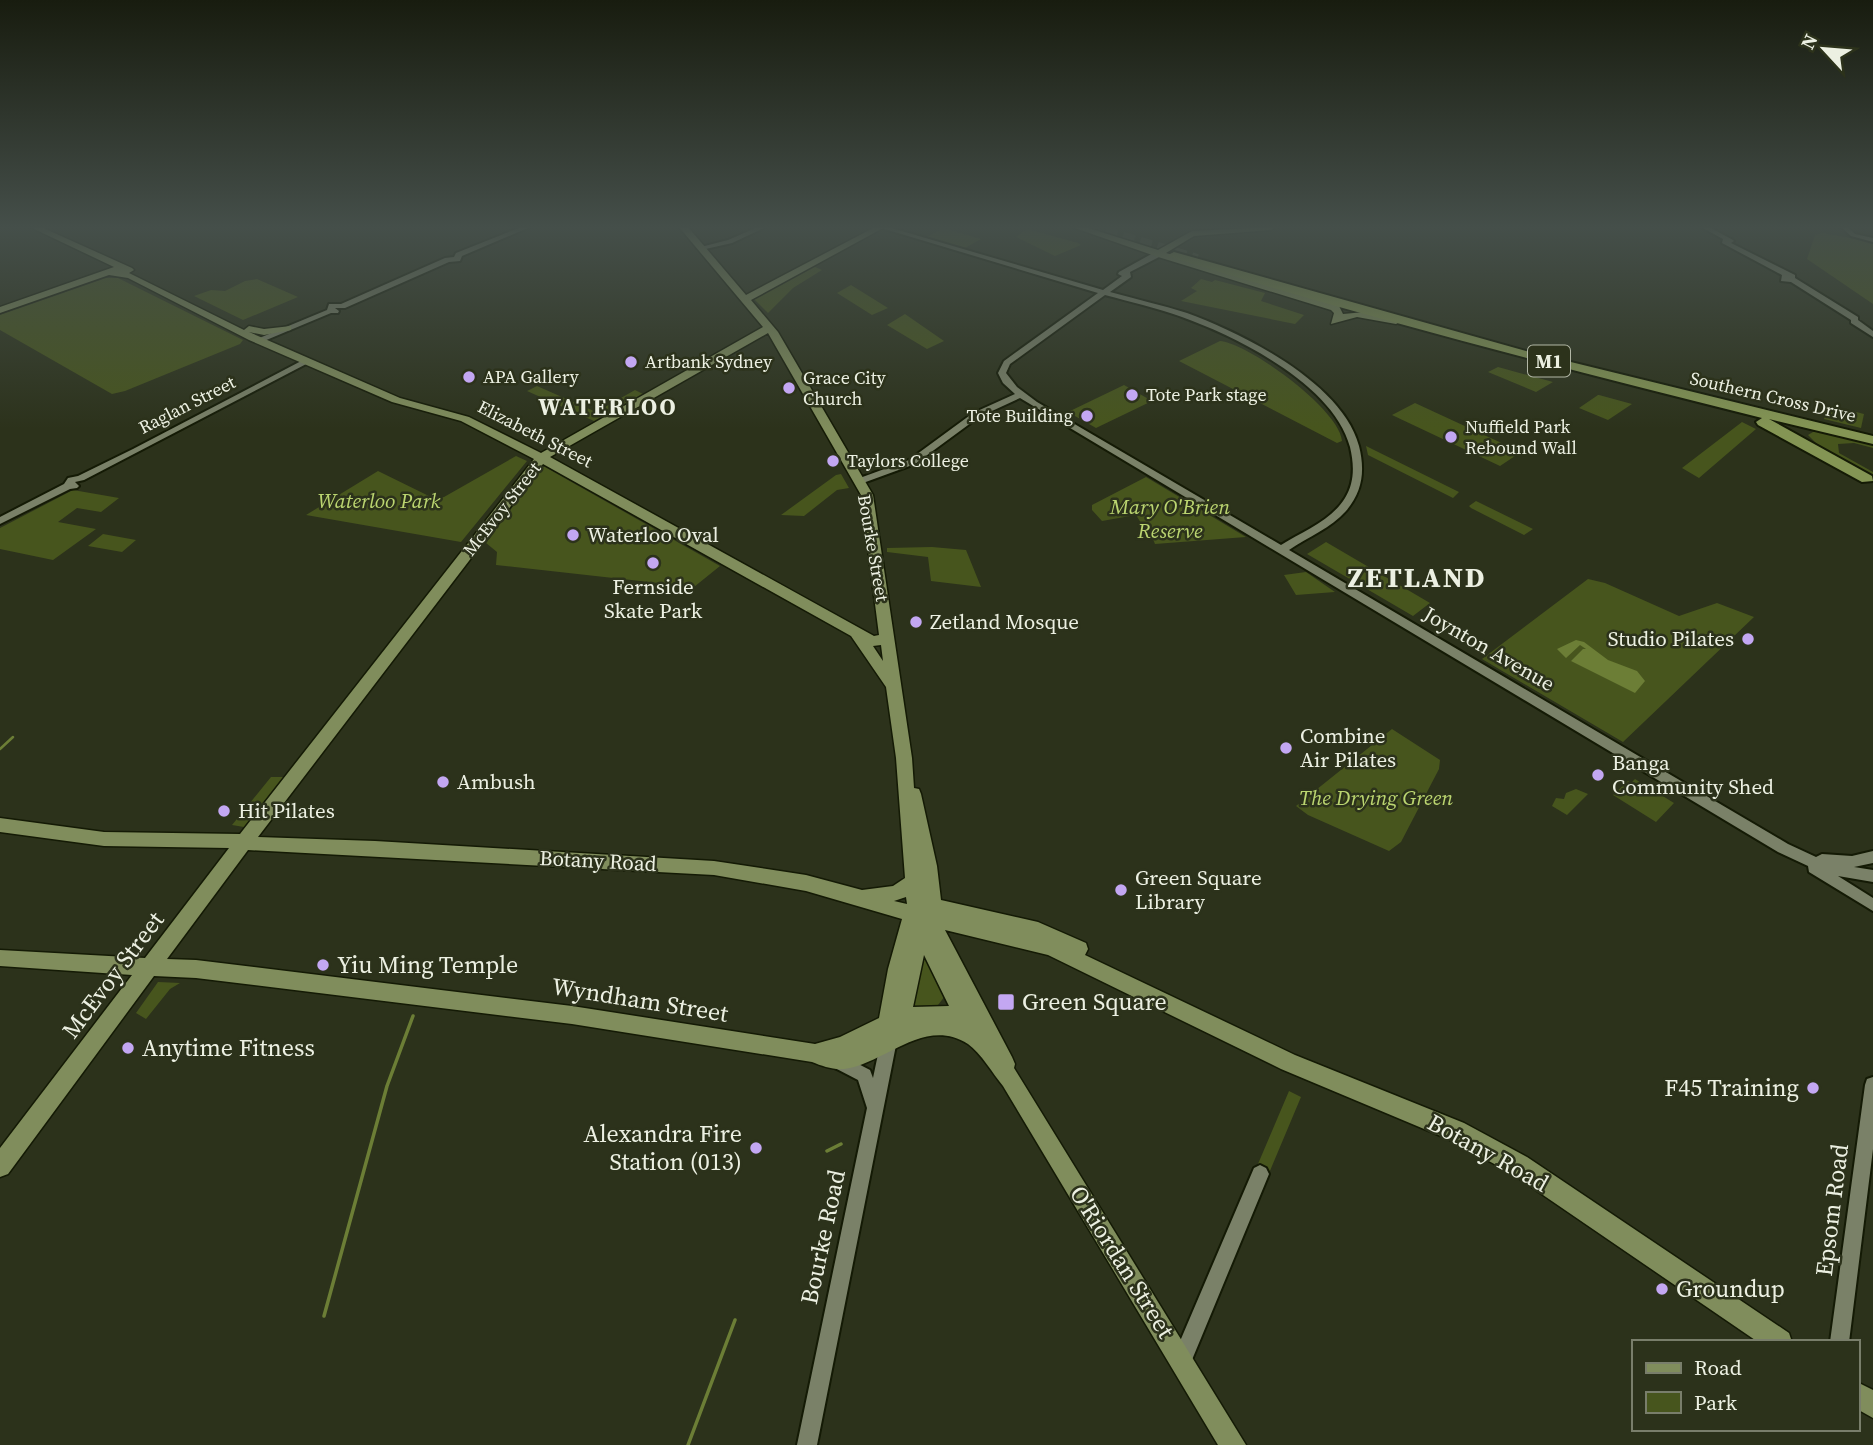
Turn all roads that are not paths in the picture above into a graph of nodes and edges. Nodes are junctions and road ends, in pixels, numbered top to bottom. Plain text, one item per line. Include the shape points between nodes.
1 (45, 294) edge
2 (167, 294) edge
3 (177, 294) edge
4 (369, 294) edge
5 (741, 294) edge
6 (753, 294) edge
7 (1101, 294) edge
8 (1103, 294) edge
9 (1296, 294) edge
10 (1299, 294) edge
11 (1312, 294) edge
12 (1321, 294) edge
13 (1323, 294) edge
14 (1814, 294) edge
15 (745, 299) junction
16 (342, 306) joint
17 (0, 310) edge
18 (1411, 325) junction
19 (287, 328) junction
20 (769, 328) junction
21 (246, 329) junction
22 (1434, 330) junction
23 (1217, 331) joint
24 (1873, 335) edge
25 (1478, 336) junction
26 (261, 339) junction
27 (308, 362) junction
28 (1573, 367) junction
29 (1670, 390) junction
30 (1021, 394) junction
31 (1873, 438) edge
32 (542, 457) junction
33 (1870, 480) edge
34 (860, 481) junction
35 (0, 521) edge
36 (1281, 550) junction
37 (854, 629) junction
38 (888, 639) junction
39 (895, 695) junction
40 (904, 758) junction
41 (0, 825) edge
42 (246, 842) junction
43 (1783, 848) junction
44 (1801, 857) junction
45 (1873, 857) edge
46 (1873, 876) edge
47 (915, 878) junction
48 (860, 897) junction
49 (1873, 905) edge
50 (923, 914) junction
51 (0, 957) edge
52 (151, 969) junction
53 (966, 1018) junction
54 (892, 1028) junction
55 (981, 1034) junction
56 (821, 1055) junction
57 (1873, 1085) edge
58 (876, 1107) junction
59 (0, 1166) edge
60 (1260, 1174) dead end
61 (1777, 1340) edge
62 (1839, 1340) edge
63 (1182, 1360) junction
64 (807, 1445) edge
65 (1233, 1445) edge

1 - 17 main road
2 - 26 main road, Elizabeth Street
3 - 21 main road, Elizabeth Street
4 - 16 street
5 - 15 main road, Bourke Street
6 - 15 main road
7 - 30 street via 1004,366 1004,379
8 - 23 street via 1188,318
9 - 18 main road via 1335,308 1339,313 1335,322 1357,313
10 - 18 main road
11 - 22 highway, M1
12 - 25 highway, M1
13 - 25 highway
14 - 24 street
15 - 20 main road, Bourke Street
16 - 19 street
18 - 22 main road
19 - 21 main road
19 - 26 street
20 - 32 main road, McEvoy Street
20 - 34 main road, Bourke Street
21 - 26 main road, Elizabeth Street
22 - 28 highway, M1
23 - 36 street via 1274,359 1316,390 1340,416 1356,449 1359,475 1349,502 1324,524
25 - 29 highway, M1
26 - 27 main road, Elizabeth Street
27 - 32 main road, Elizabeth Street via 396,400 465,419
27 - 35 street, Raglan Street
28 - 29 highway, M1
28 - 33 highway via 1752,418
29 - 31 highway, Southern Cross Drive / M1
30 - 34 street via 976,415 912,462
30 - 36 street, Joynton Avenue
31 - 33 highway via 1819,430 1804,434 1811,444
32 - 37 main road, Elizabeth Street
32 - 42 main road, McEvoy Street
34 - 38 main road, Bourke Street via 869,503
36 - 43 street, Joynton Avenue
37 - 38 main road, Elizabeth Street via 872,641
37 - 39 main road, Elizabeth Street
38 - 39 main road, Bourke Street
39 - 40 main road, Bourke Street
40 - 47 main road, Bourke Street
40 - 50 main road, Bourke Street via 926,850
41 - 42 main road, Botany Road via 103,839
42 - 48 main road, Botany Road via 722,868
42 - 52 main road, McEvoy Street
43 - 44 street, Joynton Avenue
43 - 49 street
44 - 45 street via 1847,862
44 - 46 street, Joynton Avenue via 1834,870
47 - 48 main road via 899,892
47 - 50 main road, Bourke Street
48 - 50 main road, Botany Road
50 - 53 main road, O'Riordan Street
50 - 54 main road, Bourke Road
50 - 55 main road, O'Riordan Street
50 - 61 main road, Botany Road via 1046,946 1288,1062 1485,1146
51 - 52 main road, Wyndham Street
52 - 56 main road, Wyndham Street via 196,969 572,1015
52 - 59 main road, McEvoy Street
53 - 54 main road, Wyndham Street via 932,1014
53 - 55 main road, O'Riordan Street
54 - 55 main road, Wyndham Street via 947,1027
54 - 56 main road, Wyndham Street via 846,1058
54 - 58 street, Bourke Road
55 - 63 main road, O'Riordan Street
56 - 58 street via 863,1075
57 - 62 street, Epsom Road
58 - 64 street, Bourke Road
60 - 63 street
63 - 65 main road, O'Riordan Street

